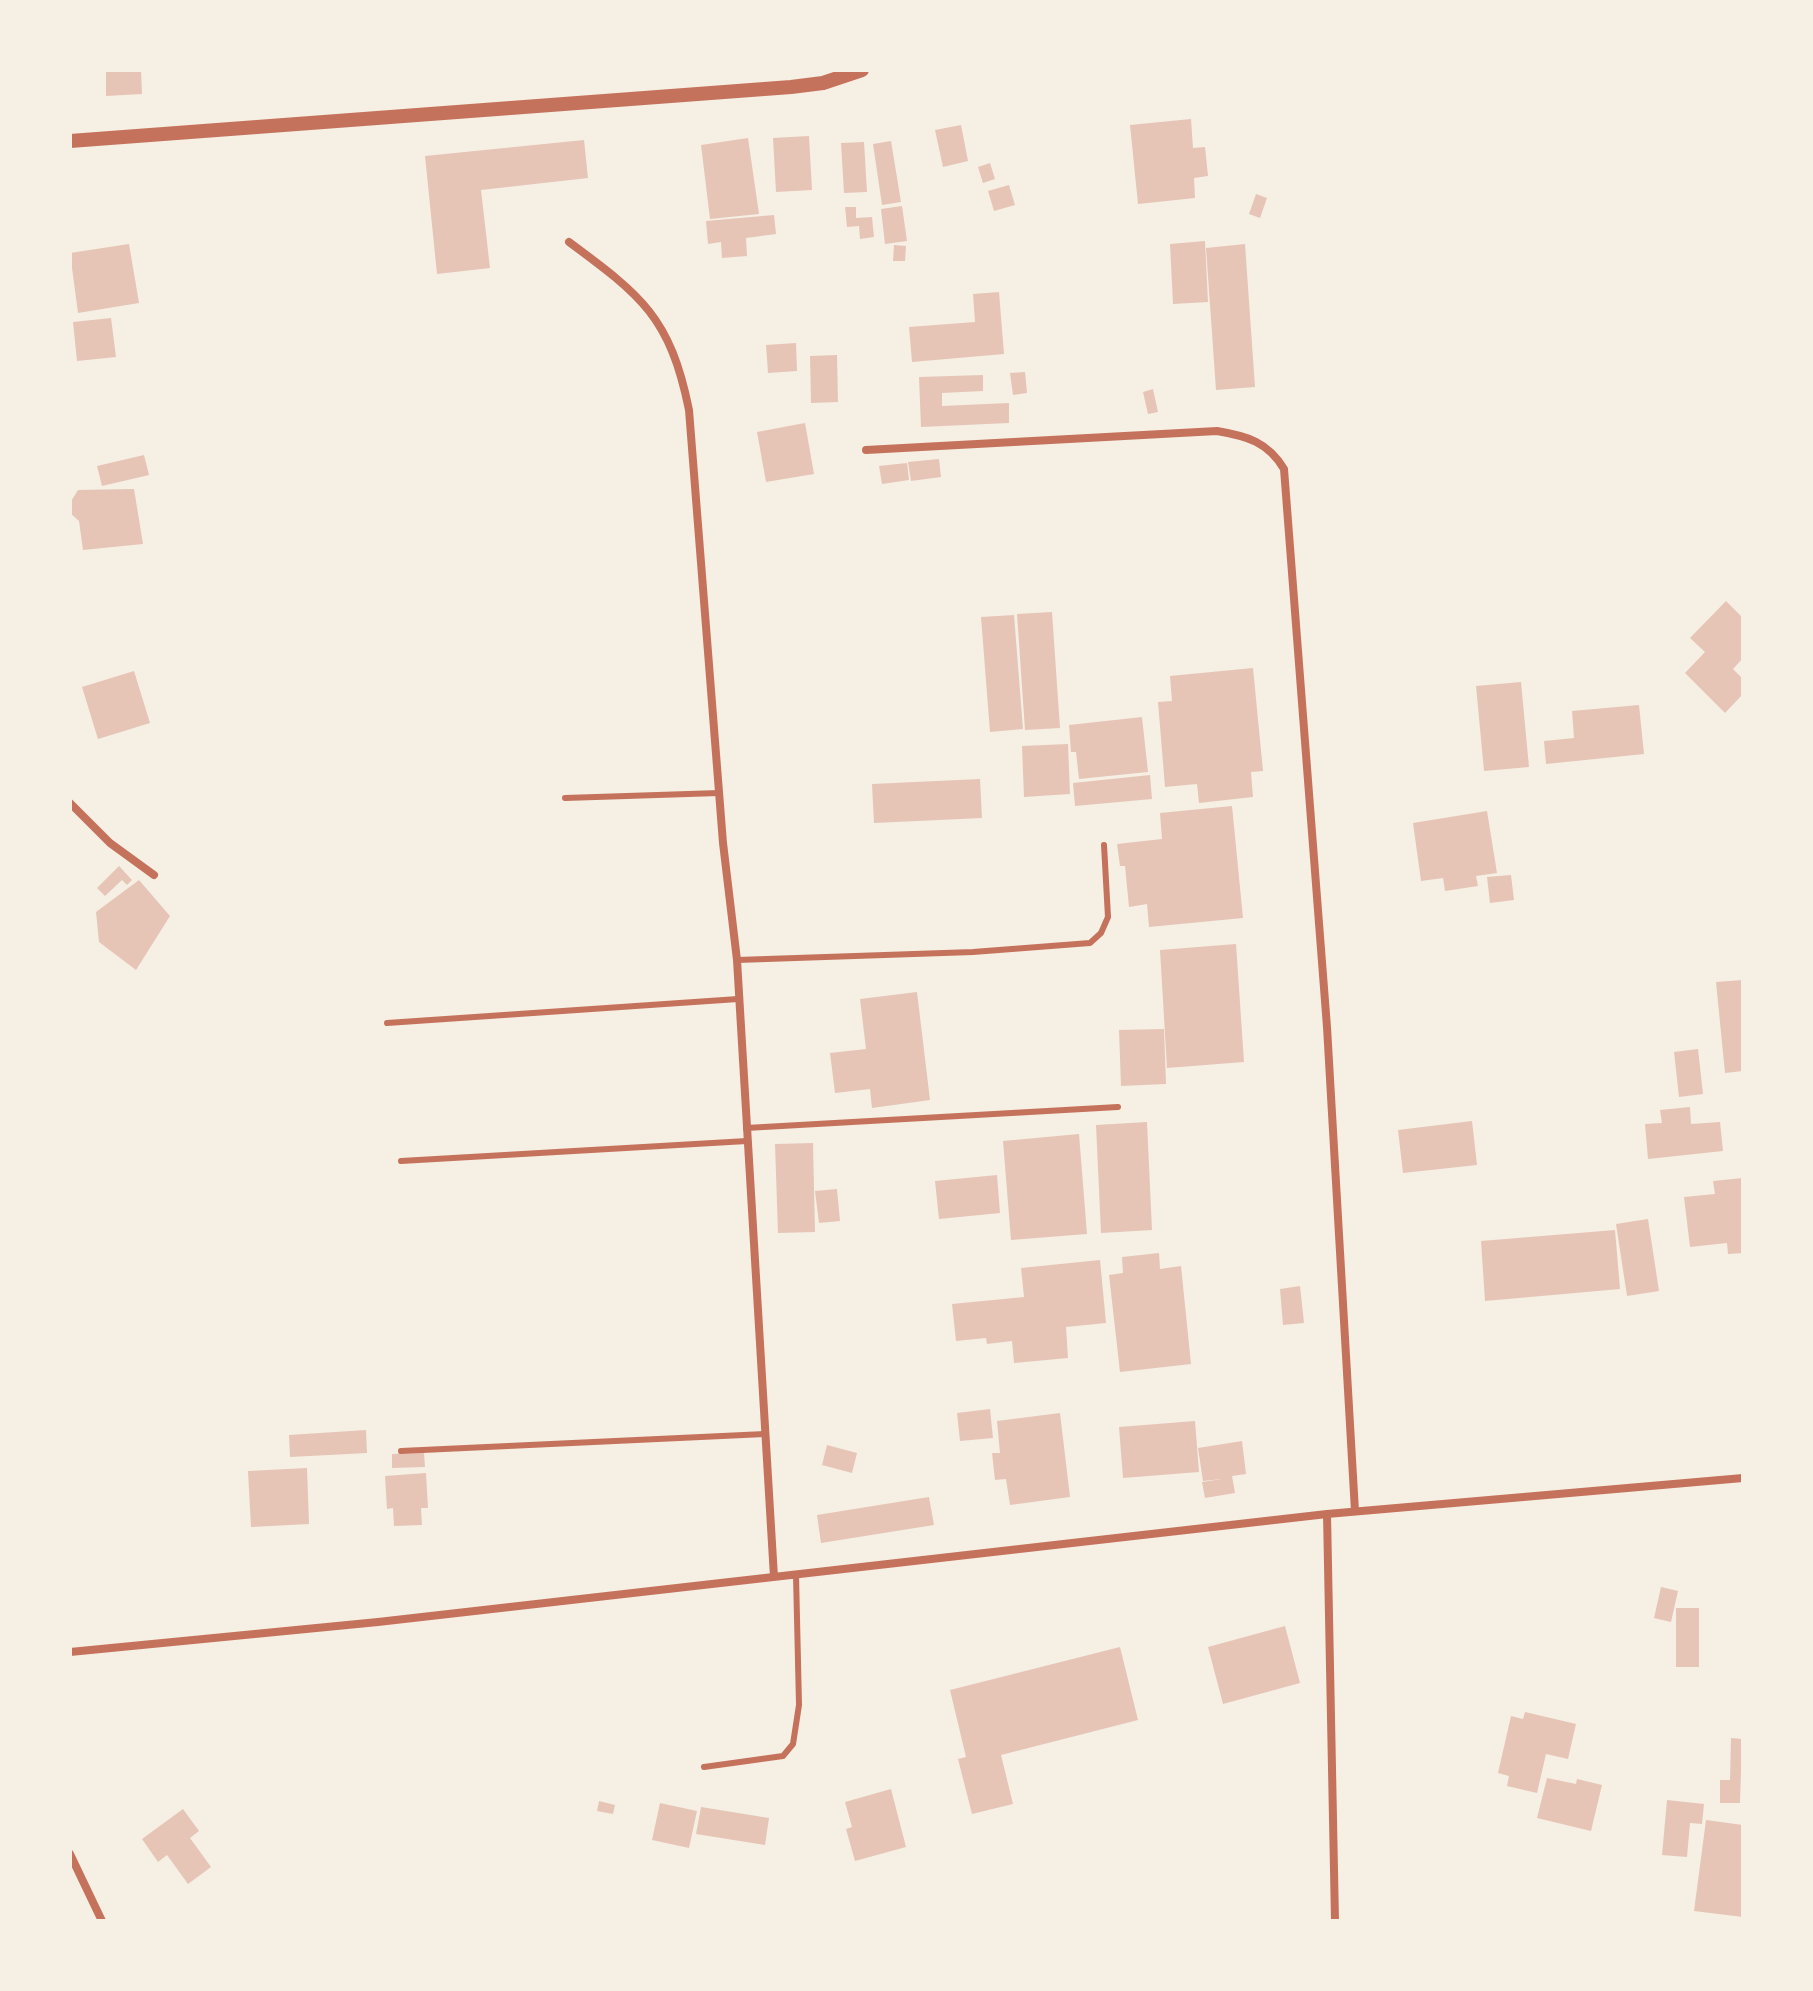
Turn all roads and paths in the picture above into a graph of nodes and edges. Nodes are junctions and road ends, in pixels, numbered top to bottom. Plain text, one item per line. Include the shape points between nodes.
1 (862, 70) edge
2 (70, 141) edge
3 (569, 242) dead end
4 (866, 450) dead end
5 (719, 793) junction
6 (565, 798) dead end
7 (70, 803) edge
8 (1104, 845) dead end
9 (154, 875) dead end
10 (737, 960) junction
11 (738, 999) junction
12 (387, 1023) dead end
13 (1118, 1107) dead end
14 (746, 1128) junction
15 (747, 1141) junction
16 (401, 1161) dead end
17 (765, 1434) junction
18 (401, 1451) dead end
19 (1743, 1478) edge
20 (1355, 1511) junction
21 (1327, 1514) junction
22 (796, 1575) junction
23 (774, 1577) junction
24 (70, 1652) edge
25 (704, 1767) dead end
26 (70, 1854) edge
27 (102, 1921) edge
28 (1335, 1921) edge

1 - 2 street via 791,87
3 - 5 street via 642,301 673,348 683,384
4 - 20 street via 1217,431 1264,445 1284,469 1327,1027
5 - 6 lane
5 - 10 street
7 - 9 street via 110,843
8 - 10 lane via 1108,917 1090,943
10 - 11 street
11 - 12 lane
11 - 14 street
13 - 14 lane
14 - 15 street
15 - 16 lane
15 - 17 street
17 - 18 lane
17 - 23 street
19 - 20 street
20 - 21 street
21 - 22 street
21 - 28 street
22 - 23 street
22 - 25 lane via 799,1705 793,1744 783,1756
23 - 24 street
26 - 27 street

